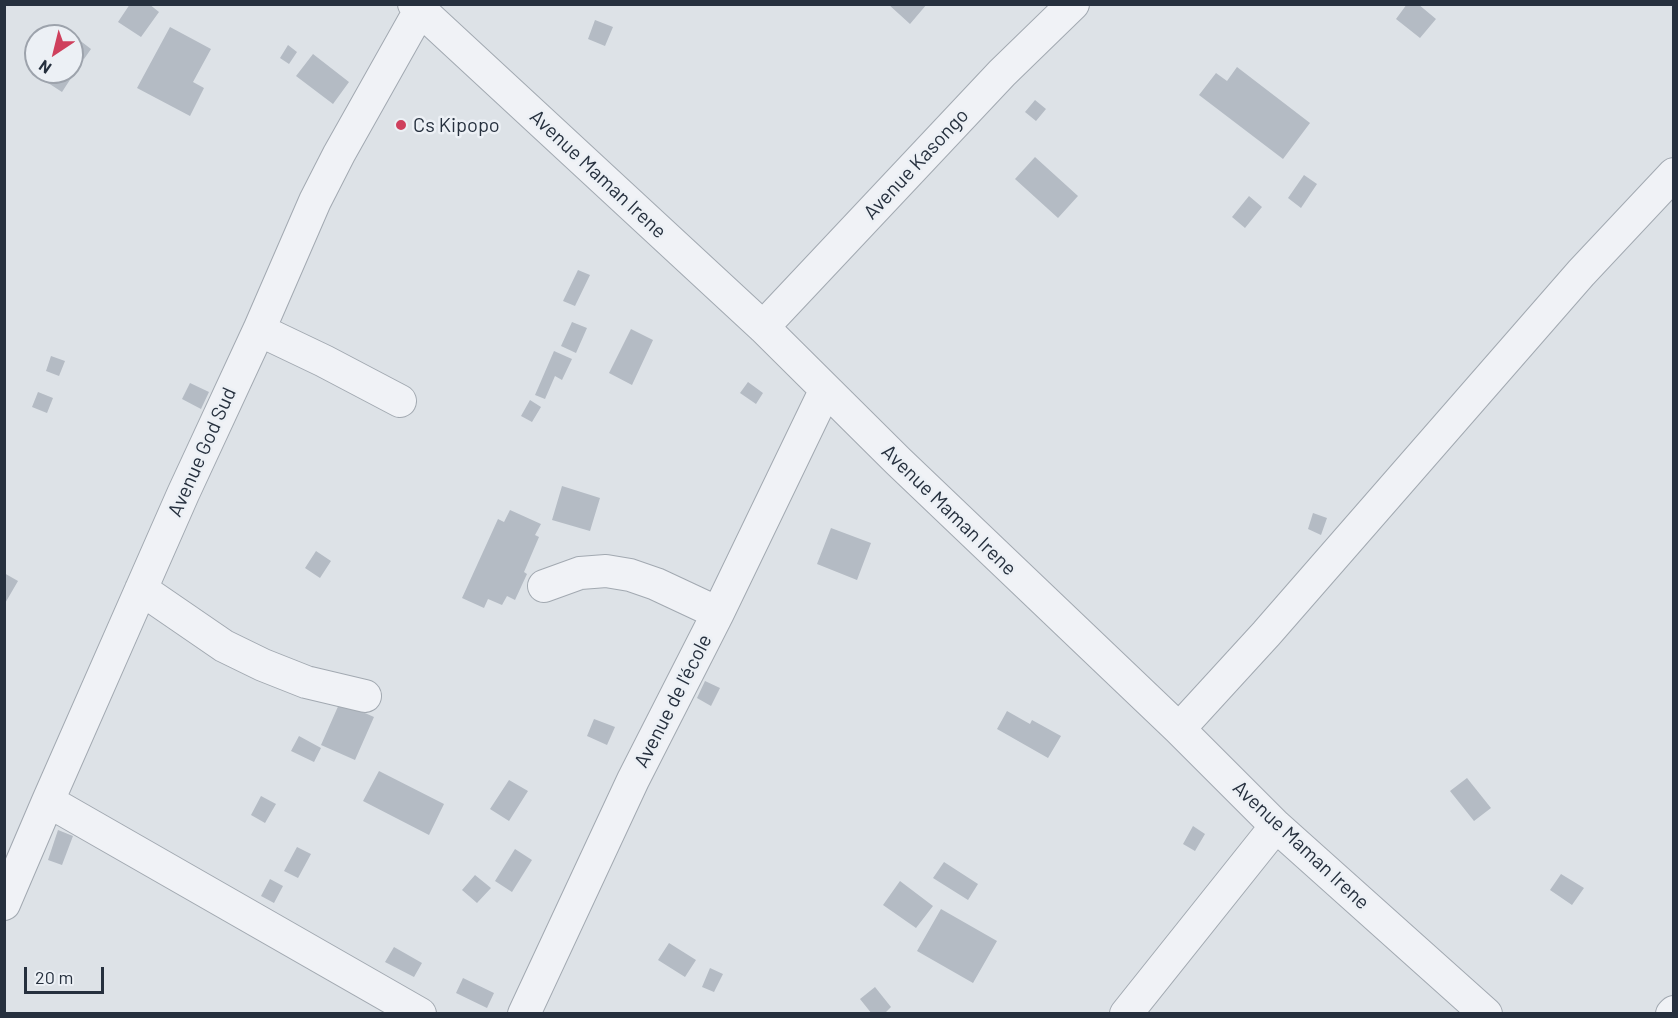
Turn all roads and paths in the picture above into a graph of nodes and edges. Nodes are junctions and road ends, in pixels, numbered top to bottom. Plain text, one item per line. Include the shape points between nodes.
1 (1073, 4) edge
2 (417, 7) edge
3 (1674, 174) edge
4 (763, 327) junction
5 (259, 330) junction
6 (825, 391) junction
7 (400, 401) dead end
8 (544, 586) dead end
9 (141, 590) junction
10 (718, 612) junction
11 (365, 696) dead end
12 (1179, 729) junction
13 (48, 801) junction
14 (1276, 826) junction
15 (4, 904) edge
16 (420, 1014) edge
17 (524, 1014) edge
18 (1126, 1014) edge
19 (1486, 1014) edge

1 - 4 street, Avenue Kasongo via 994,81
2 - 4 street, Avenue Maman Irene
2 - 5 street, Avenue God Sud via 315,201
3 - 12 street via 1581,273
4 - 6 street, Avenue Maman Irene
5 - 7 street
5 - 9 street, Avenue God Sud
6 - 10 street, Avenue de l'école
6 - 12 street, Avenue Maman Irene
8 - 10 street via 580,573 606,571 656,584
9 - 11 street via 224,646 263,665 306,682
9 - 13 street, Avenue God Sud
10 - 17 street, Avenue de l'école via 633,780
12 - 14 street, Avenue Maman Irene
13 - 15 street, Avenue God Sud
13 - 16 street
14 - 18 street
14 - 19 street, Avenue Maman Irene

